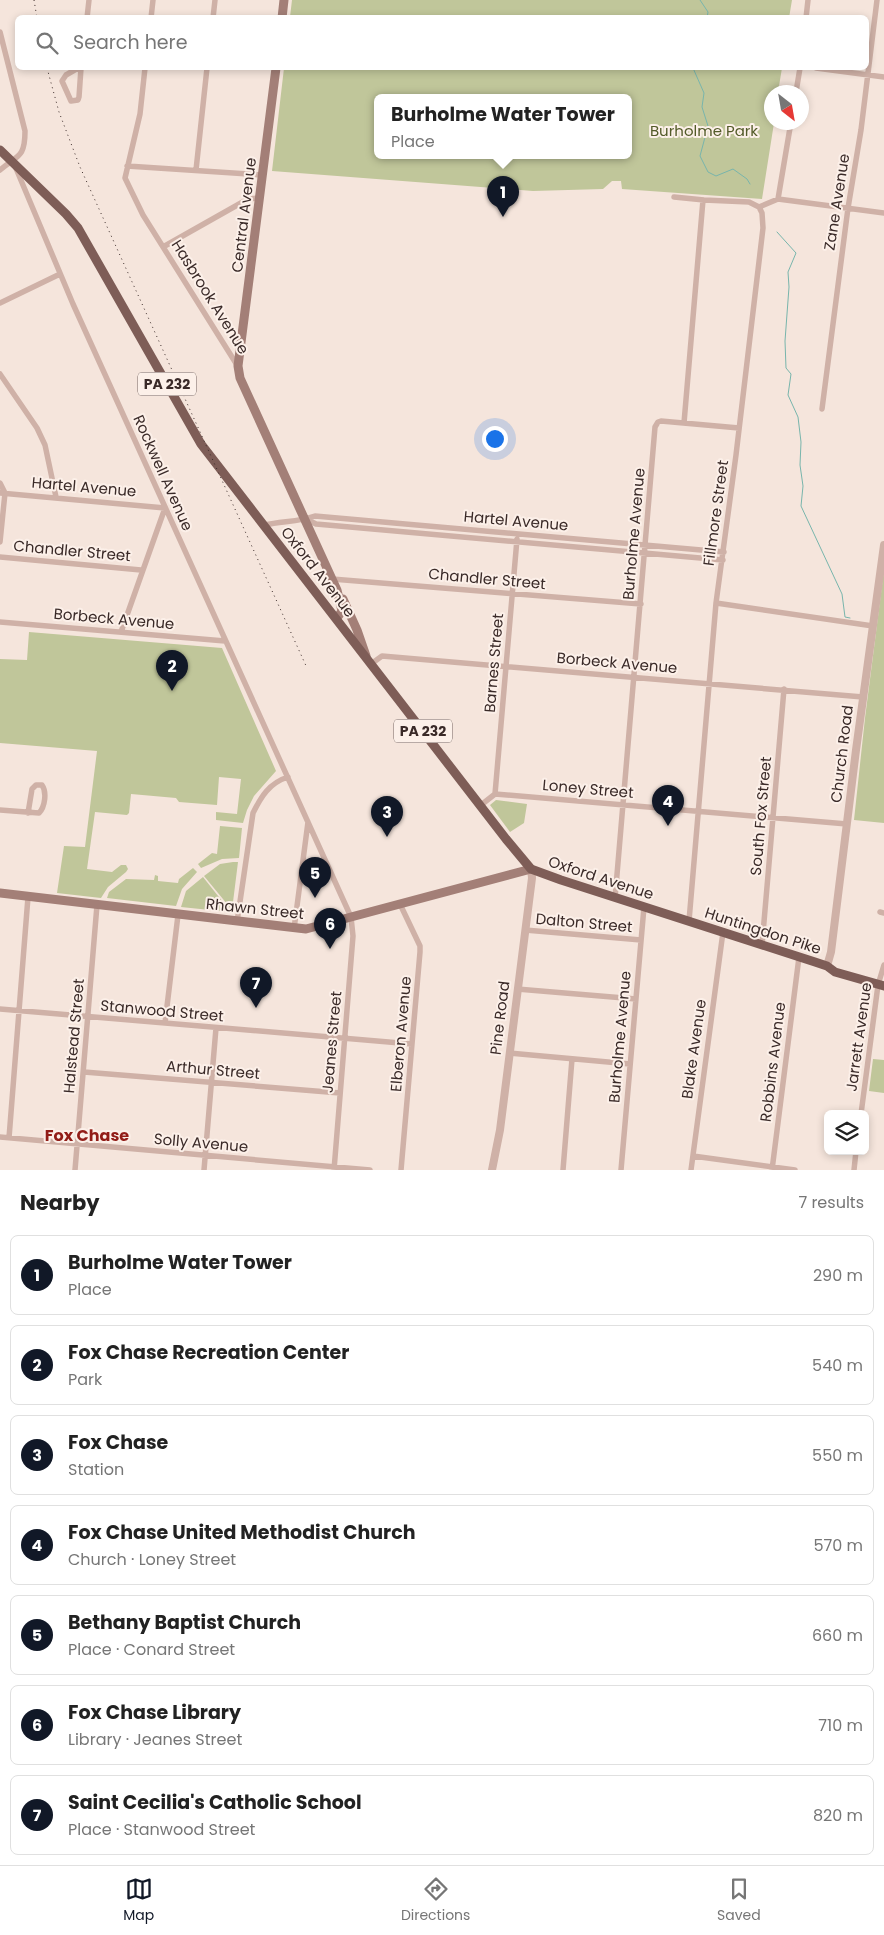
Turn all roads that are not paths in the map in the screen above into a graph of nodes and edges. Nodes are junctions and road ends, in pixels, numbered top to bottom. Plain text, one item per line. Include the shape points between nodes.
1 (89, 0) edge
2 (153, 0) edge
3 (215, 0) edge
4 (284, 0) edge
5 (808, 0) edge
6 (877, 0) edge
7 (87, 15) edge
8 (151, 15) edge
9 (213, 15) edge
10 (282, 15) edge
11 (806, 15) edge
12 (0, 32) edge
13 (869, 67) edge
14 (75, 70) edge
15 (79, 70) edge
16 (145, 70) edge
17 (207, 70) edge
18 (276, 70) edge
19 (800, 70) edge
20 (831, 70) edge
21 (869, 70) edge
22 (868, 75) junction
23 (884, 77) edge
24 (797, 85) edge
25 (790, 130) edge
26 (0, 150) edge
27 (13, 162) junction
28 (127, 166) junction
29 (0, 170) edge
30 (196, 170) junction
31 (262, 175) junction
32 (674, 197) dead end
33 (260, 198) junction
34 (778, 199) junction
35 (702, 200) junction
36 (759, 207) junction
37 (848, 208) junction
38 (884, 213) edge
39 (163, 247) junction
40 (60, 274) junction
41 (0, 303) edge
42 (238, 366) junction
43 (0, 374) edge
44 (822, 408) dead end
45 (684, 423) junction
46 (739, 428) junction
47 (0, 482) edge
48 (2, 493) edge
49 (56, 497) junction
50 (165, 508) junction
51 (306, 519) junction
52 (265, 525) junction
53 (517, 538) junction
54 (0, 542) edge
55 (646, 544) junction
56 (884, 545) edge
57 (724, 552) junction
58 (645, 553) junction
59 (0, 557) edge
60 (723, 560) junction
61 (142, 570) junction
62 (332, 579) junction
63 (337, 590) junction
64 (512, 594) junction
65 (716, 603) junction
66 (640, 604) junction
67 (336, 618) junction
68 (0, 622) edge
69 (873, 626) junction
70 (121, 632) junction
71 (225, 641) junction
72 (369, 660) junction
73 (506, 666) junction
74 (634, 676) junction
75 (710, 684) junction
76 (784, 690) junction
77 (863, 697) junction
78 (288, 777) junction
79 (495, 794) junction
80 (480, 805) junction
81 (623, 805) junction
82 (0, 810) edge
83 (28, 812) junction
84 (699, 812) junction
85 (773, 818) junction
86 (308, 822) junction
87 (847, 824) junction
88 (531, 868) junction
89 (0, 893) edge
90 (28, 897) junction
91 (615, 898) junction
92 (400, 904) junction
93 (97, 905) junction
94 (644, 907) junction
95 (178, 914) junction
96 (351, 917) junction
97 (689, 921) junction
98 (237, 922) junction
99 (294, 929) junction
100 (525, 930) junction
101 (723, 932) junction
102 (641, 940) junction
103 (762, 944) junction
104 (799, 957) junction
105 (884, 965) edge
106 (827, 966) junction
107 (881, 983) edge
108 (517, 989) junction
109 (636, 999) junction
110 (0, 1009) edge
111 (19, 1011) junction
112 (88, 1017) junction
113 (165, 1023) junction
114 (216, 1028) junction
115 (345, 1039) junction
116 (412, 1044) junction
117 (509, 1053) junction
118 (572, 1059) junction
119 (630, 1064) junction
120 (84, 1072) junction
121 (211, 1082) junction
122 (340, 1093) junction
123 (862, 1110) edge
124 (0, 1137) edge
125 (9, 1138) junction
126 (77, 1144) junction
127 (205, 1155) junction
128 (856, 1155) edge
129 (693, 1156) junction
130 (334, 1168) edge
131 (772, 1168) edge
132 (75, 1170) edge
133 (204, 1170) edge
134 (370, 1170) edge
135 (402, 1170) edge
136 (492, 1170) edge
137 (563, 1170) edge
138 (621, 1170) edge
139 (691, 1170) edge
140 (795, 1170) edge
141 (854, 1170) edge

1 - 7 street
2 - 8 street
3 - 9 street
4 - 10 main road
5 - 11 street
6 - 13 street, Zane Avenue
12 - 27 street via 25,131 21,154
14 - 15 street via 62,81 71,101 79,97
16 - 28 street, Hasbrook Avenue via 140,114
17 - 30 street
18 - 31 main road, Central Avenue
19 - 24 street
20 - 22 street
21 - 22 street, Zane Avenue
22 - 23 street
22 - 37 street, Zane Avenue
25 - 34 street
26 - 27 main road, Oxford Avenue / PA 232
27 - 29 street
27 - 40 street, Rockwell Avenue
27 - 52 main road, Oxford Avenue / PA 232 via 78,228 201,444
28 - 30 street
28 - 39 street, Hasbrook Avenue via 125,178
30 - 31 street
31 - 33 main road, Central Avenue
32 - 35 street
33 - 39 street via 248,199
33 - 42 main road, Central Avenue
34 - 36 street
34 - 37 street
35 - 36 street via 750,202
35 - 45 street
36 - 46 street, Fillmore Street via 763,228
37 - 38 street
37 - 44 street, Zane Avenue
39 - 42 street, Hasbrook Avenue
40 - 41 street
40 - 50 street, Rockwell Avenue
42 - 51 main road, Hasbrook Avenue via 240,378
43 - 49 street via 38,428
45 - 46 street, Burholme Avenue
45 - 55 street, Burholme Avenue via 661,421 655,427
46 - 57 street, Fillmore Street
47 - 48 street
48 - 49 street, Hartel Avenue
48 - 54 street
49 - 50 street, Hartel Avenue
50 - 61 street
50 - 71 street, Rockwell Avenue
51 - 52 street, Hartel Avenue
51 - 53 street, Hartel Avenue via 315,516
51 - 62 main road, Hasbrook Avenue
52 - 67 main road, Oxford Avenue / PA 232
53 - 55 street, Hartel Avenue
53 - 58 street, Hartel Avenue
53 - 64 street, Barnes Street
55 - 57 street, Hartel Avenue
55 - 58 street, Burholme Avenue
56 - 69 street, Church Road
57 - 60 street, Fillmore Street
58 - 60 street, Hartel Avenue
58 - 66 street, Burholme Avenue
59 - 61 street, Chandler Street
60 - 65 street, Fillmore Street
61 - 70 street
62 - 63 main road, Hasbrook Avenue
62 - 64 street, Chandler Street
63 - 67 main road, Hasbrook Avenue via 342,609
63 - 72 main road, Hasbrook Avenue
64 - 66 street, Chandler Street
64 - 73 street, Barnes Street
65 - 69 street
65 - 75 street, Fillmore Street
66 - 74 street, Burholme Avenue
67 - 72 main road, Oxford Avenue / PA 232
68 - 70 street, Borbeck Avenue
69 - 77 street, Church Road
70 - 71 street, Borbeck Avenue
71 - 78 street, Rockwell Avenue
72 - 73 street, Borbeck Avenue via 382,656
72 - 80 main road, Oxford Avenue / PA 232
73 - 74 street, Borbeck Avenue
73 - 79 street, Barnes Street
74 - 75 street, Borbeck Avenue
74 - 81 street, Burholme Avenue
75 - 76 street, Borbeck Avenue
75 - 84 street, Fillmore Street
76 - 77 street, Borbeck Avenue
76 - 85 street, South Fox Street
77 - 87 street, Church Road
78 - 86 street, Rockwell Avenue
78 - 98 street via 268,788 252,813
79 - 80 street
79 - 81 street, Loney Street
80 - 88 main road, Oxford Avenue / PA 232
81 - 84 street, Loney Street
81 - 91 street, Burholme Avenue
82 - 83 street
83 - 83 street via 39,813 42,810 45,790 42,785 32,789
84 - 85 street, Loney Street
84 - 97 street, Fillmore Street
85 - 87 street, Loney Street
85 - 103 street, South Fox Street
86 - 96 street, Rockwell Avenue
86 - 99 street
87 - 106 street, Church Road
88 - 91 main road, Oxford Avenue
88 - 92 main road, Rhawn Street
88 - 100 street, Pine Road
89 - 90 main road, Rhawn Street
90 - 93 main road, Rhawn Street
90 - 111 street
91 - 94 main road, Oxford Avenue
92 - 96 main road, Rhawn Street
92 - 116 street, Elberon Avenue via 420,946
93 - 95 main road, Rhawn Street
93 - 112 street, Halstead Street
94 - 97 main road, Oxford Avenue
94 - 102 street, Burholme Avenue
95 - 98 main road, Rhawn Street
95 - 113 street
96 - 99 main road, Rhawn Street
96 - 115 street, Jeanes Street via 353,936
97 - 101 main road, Huntingdon Pike
98 - 99 main road, Rhawn Street
100 - 102 street, Dalton Street
100 - 108 street, Pine Road
101 - 103 main road, Huntingdon Pike
101 - 129 street, Blake Avenue
102 - 109 street, Burholme Avenue
103 - 104 main road, Huntingdon Pike
104 - 106 main road, Huntingdon Pike
104 - 131 street, Robbins Avenue
105 - 107 street, Jarrett Avenue
106 - 107 main road, Huntingdon Pike via 835,972
107 - 123 street, Jarrett Avenue
108 - 109 street
108 - 117 street, Pine Road
109 - 119 street, Burholme Avenue
110 - 111 street, Stanwood Street
111 - 112 street, Stanwood Street
111 - 125 street
112 - 113 street, Stanwood Street
112 - 120 street, Halstead Street
113 - 114 street, Stanwood Street
114 - 115 street, Stanwood Street
114 - 121 street
115 - 116 street, Stanwood Street
115 - 122 street, Jeanes Street
116 - 135 street, Elberon Avenue
117 - 118 street
117 - 136 street, Pine Road
118 - 119 street
118 - 137 street
119 - 138 street, Burholme Avenue
120 - 121 street, Arthur Street
120 - 126 street, Halstead Street
121 - 122 street, Arthur Street
121 - 127 street
122 - 130 street, Jeanes Street
124 - 125 street, Solly Avenue
125 - 126 street, Solly Avenue
126 - 127 street, Solly Avenue
126 - 132 street, Halstead Street
127 - 130 street, Solly Avenue
127 - 133 street
128 - 141 street
129 - 131 street
129 - 139 street, Blake Avenue
130 - 134 street, Solly Avenue
131 - 140 street

